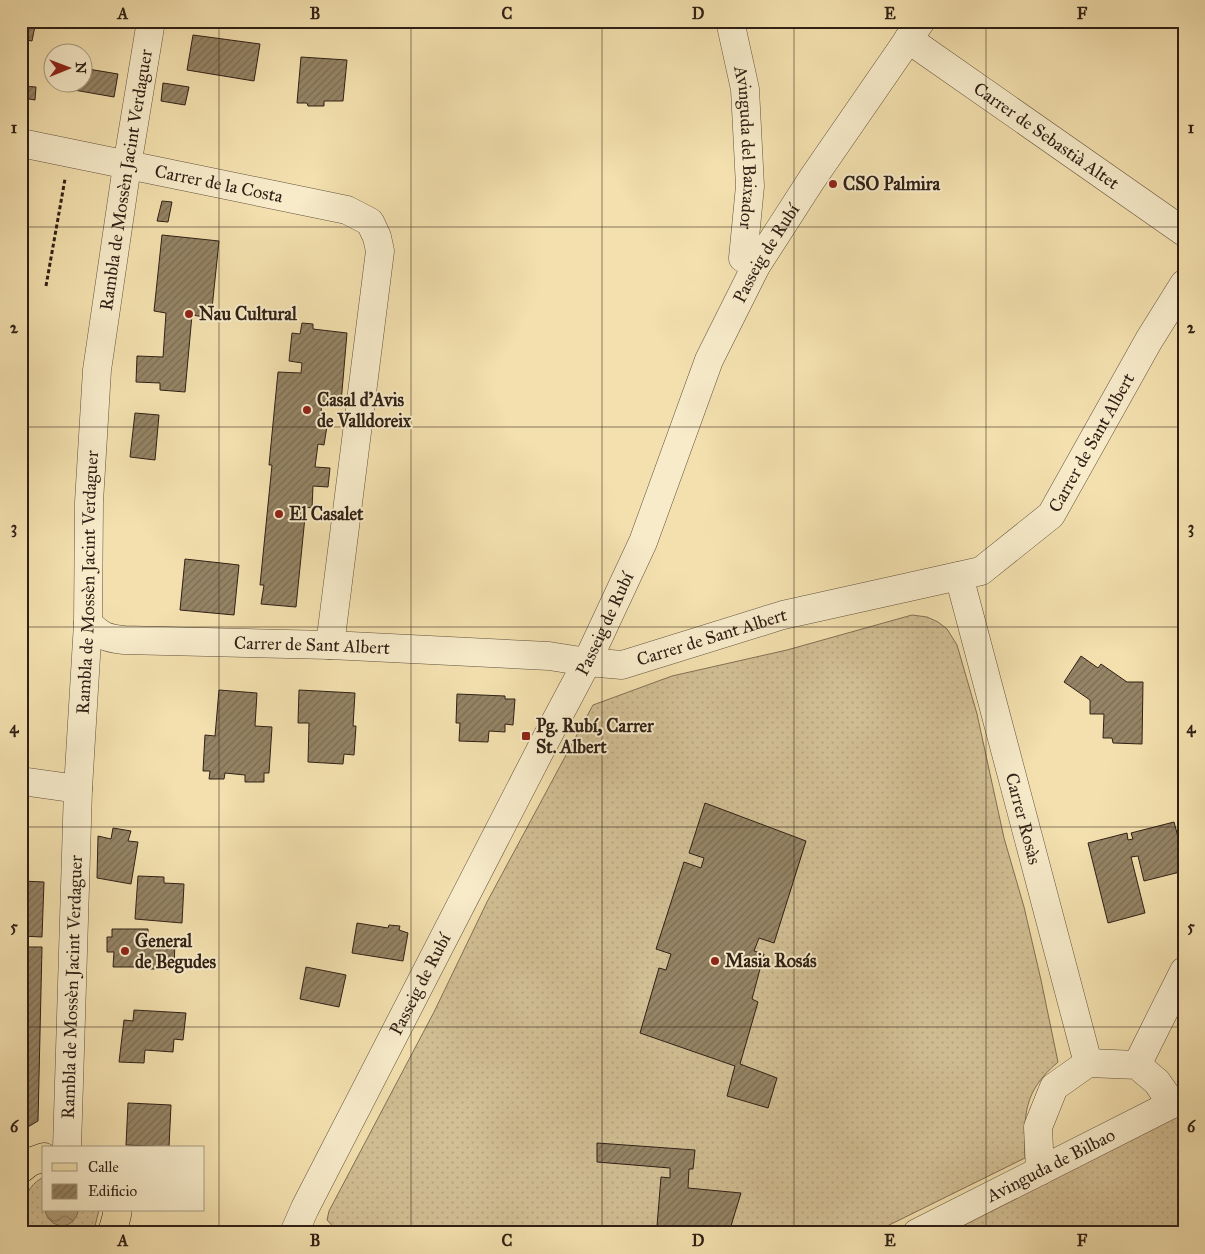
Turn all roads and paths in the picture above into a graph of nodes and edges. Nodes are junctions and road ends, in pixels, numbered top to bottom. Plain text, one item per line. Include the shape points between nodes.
1 (151, 21) edge
2 (730, 21) edge
3 (915, 30) edge
4 (21, 143) edge
5 (69, 153) junction
6 (126, 166) junction
7 (1184, 232) edge
8 (756, 266) junction
9 (1184, 284) edge
10 (46, 286) dead end
11 (959, 576) junction
12 (88, 623) junction
13 (330, 645) junction
14 (587, 662) junction
15 (21, 781) edge
16 (78, 789) junction
17 (1184, 971) edge
18 (1088, 1063) junction
19 (1137, 1065) junction
20 (1178, 1101) edge
21 (67, 1146) edge
22 (42, 1157) edge
23 (21, 1169) edge
24 (1040, 1171) junction
25 (294, 1233) edge
26 (917, 1233) edge

1 - 6 street, Rambla de Mossèn Jacint Verdaguer
2 - 8 street, Avinguda del Baixador via 745,89 750,186 743,258
3 - 7 street, Carrer de Sebastià Altet
3 - 8 street, Passeig de Rubí
4 - 5 street, Carrer de la Costa
5 - 6 street, Carrer de la Costa
5 - 10 path
6 - 12 street, Rambla de Mossèn Jacint Verdaguer via 97,370 89,502
6 - 13 street, Carrer de la Costa via 348,210 370,222 377,237 380,251 375,296
8 - 14 street, Passeig de Rubí via 709,360 643,542
9 - 11 street, Carrer de Sant Albert via 1149,340 1052,515 981,571
11 - 14 street, Carrer de Sant Albert via 783,616 622,664
11 - 18 street, Carrer Rosàs
12 - 13 street, Carrer de Sant Albert via 106,638 124,640
12 - 16 street, Rambla de Mossèn Jacint Verdaguer
13 - 14 street, Carrer de Sant Albert via 549,656
14 - 25 street, Passeig de Rubí
15 - 16 street
16 - 21 street, Rambla de Mossèn Jacint Verdaguer
17 - 19 street
18 - 19 street
18 - 24 street via 1054,1087 1038,1127
19 - 20 street
20 - 24 street, Avinguda de Bilbao
22 - 23 main road
24 - 26 street, Avinguda de Bilbao

